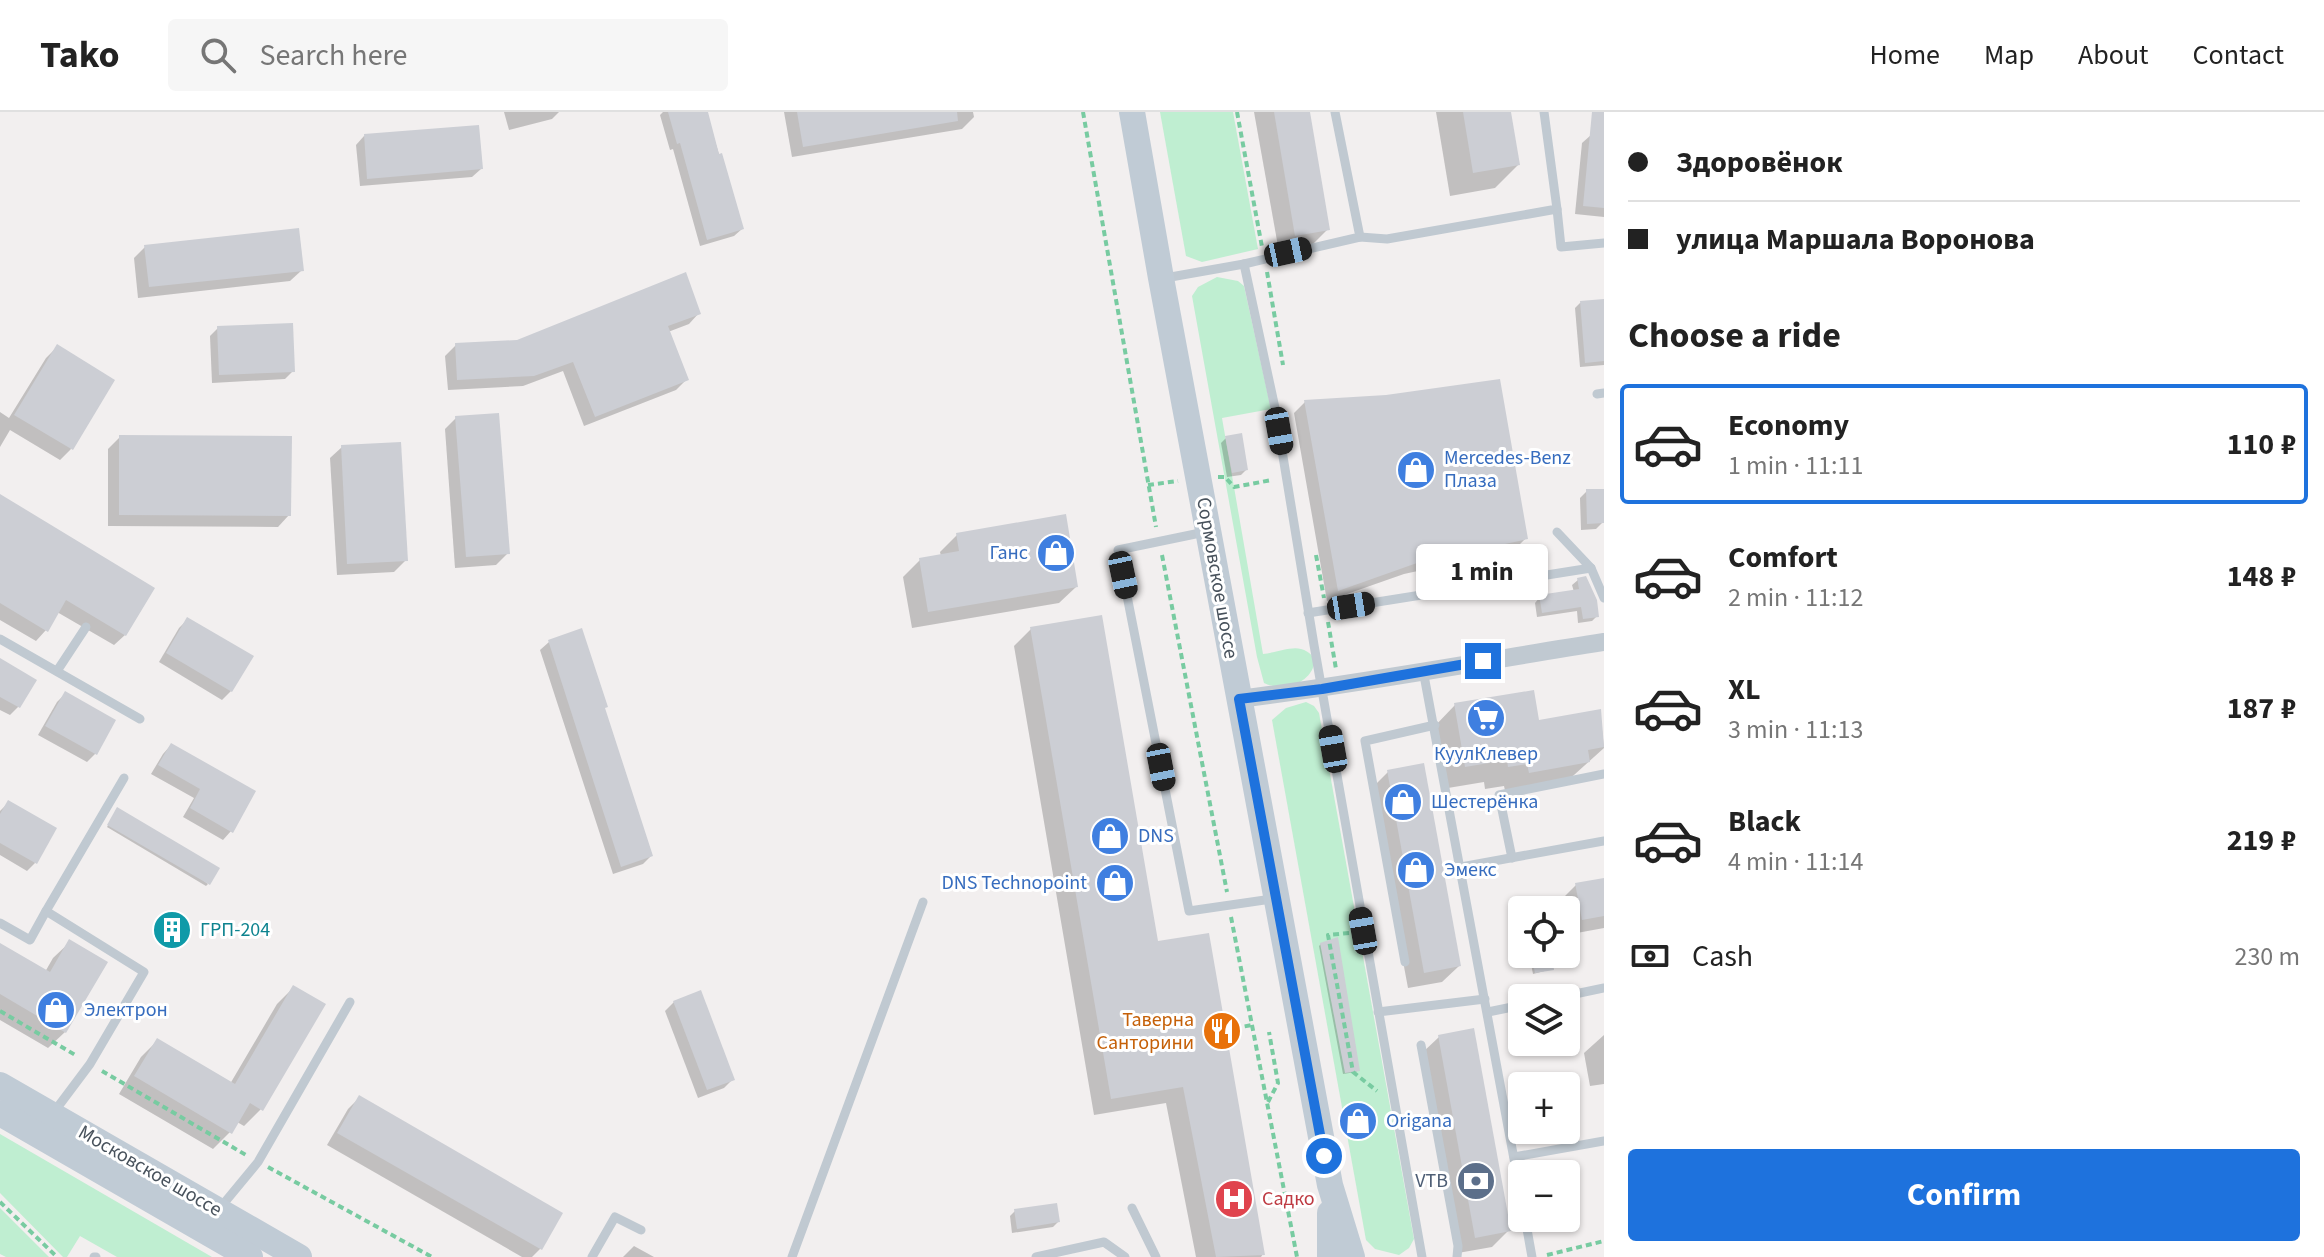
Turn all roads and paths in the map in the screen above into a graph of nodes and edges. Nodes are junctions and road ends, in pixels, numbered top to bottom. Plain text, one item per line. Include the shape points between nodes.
1 (1083, 112) edge
2 (1132, 112) edge
3 (1335, 112) edge
4 (1544, 112) edge
5 (1557, 209) junction
6 (1360, 237) junction
7 (1604, 243) edge
8 (1244, 264) junction
9 (1161, 278) junction
10 (1199, 478) junction
11 (1287, 478) junction
12 (1148, 485) junction
13 (1209, 532) junction
14 (1557, 532) dead end
15 (1159, 540) junction
16 (1591, 568) junction
17 (1604, 598) edge
18 (1308, 613) junction
19 (86, 627) dead end
20 (0, 639) edge
21 (1604, 642) edge
22 (1423, 670) junction
23 (57, 671) junction
24 (1322, 689) junction
25 (1239, 699) junction
26 (140, 719) dead end
27 (1435, 725) junction
28 (1604, 774) edge
29 (124, 778) dead end
30 (1604, 841) edge
31 (1512, 858) junction
32 (1461, 867) junction
33 (1276, 898) junction
34 (923, 902) dead end
35 (1229, 906) junction
36 (46, 911) junction
37 (0, 923) edge
38 (1329, 940) dead end
39 (1405, 962) dead end
40 (1604, 988) edge
41 (1580, 993) edge
42 (1485, 999) junction
43 (350, 1002) dead end
44 (1508, 1008) edge
45 (0, 1011) edge
46 (1378, 1012) junction
47 (1488, 1012) junction
48 (1252, 1025) junction
49 (1225, 1030) dead end
50 (1269, 1032) dead end
51 (1421, 1045) dead end
52 (90, 1064) junction
53 (0, 1085) edge
54 (1267, 1103) junction
55 (1394, 1105) junction
56 (0, 1113) edge
57 (51, 1114) junction
58 (1604, 1141) edge
59 (1514, 1157) junction
60 (1515, 1160) edge
61 (258, 1162) junction
62 (1330, 1185) junction
63 (0, 1202) edge
64 (1132, 1208) dead end
65 (218, 1210) junction
66 (641, 1230) dead end
67 (1528, 1232) edge
68 (1604, 1241) edge
69 (57, 1257) edge
70 (250, 1257) edge
71 (299, 1257) edge
72 (432, 1257) edge
73 (592, 1257) edge
74 (792, 1257) edge
75 (1036, 1257) edge
76 (1125, 1257) edge
77 (1156, 1257) edge
78 (1297, 1257) edge
79 (1330, 1257) edge
80 (1352, 1257) edge
81 (1422, 1257) edge
82 (1457, 1257) edge
83 (1534, 1257) edge

1 - 12 path
2 - 9 main road, Сормовское шоссе
3 - 6 lane
4 - 5 lane
5 - 6 lane via 1387,239
5 - 7 lane via 1561,247
6 - 8 lane
8 - 9 lane
8 - 11 lane
9 - 10 main road, Сормовское шоссе
10 - 11 path via 1225,477 1234,487
10 - 12 path
10 - 13 main road, Сормовское шоссе
11 - 18 lane
12 - 15 path
13 - 15 lane
13 - 25 main road, Сормовское шоссе
14 - 16 lane
15 - 35 path
15 - 35 lane via 1118,550 1189,911
16 - 17 lane
16 - 18 lane
18 - 24 lane
19 - 23 lane
20 - 23 lane
21 - 22 street
22 - 24 street
22 - 27 lane
23 - 26 lane
24 - 25 street
24 - 46 lane
25 - 33 main road, Сормовское шоссе
27 - 32 lane
27 - 39 lane via 1365,741
28 - 31 lane via 1499,795
29 - 36 lane
30 - 31 lane
31 - 32 lane
32 - 42 lane
33 - 35 lane
33 - 62 main road, Сормовское шоссе
34 - 74 lane
35 - 48 path
36 - 37 lane via 30,940
36 - 52 lane via 144,972
38 - 55 path via 1353,1072
40 - 41 lane
42 - 46 lane
42 - 47 lane
43 - 61 lane
44 - 47 lane
45 - 52 path
46 - 55 lane
47 - 59 lane
48 - 49 path
48 - 54 path
50 - 54 path via 1278,1083
51 - 82 lane
52 - 57 lane
52 - 61 path
53 - 57 main road, Московское шоссе
54 - 78 path
55 - 81 lane
56 - 70 main road, Московское шоссе
57 - 65 main road, Московское шоссе
58 - 59 lane
59 - 60 lane
61 - 65 lane
61 - 72 path
62 - 79 main road, Сормовское шоссе
62 - 80 main road, Сормовское шоссе
63 - 69 path
64 - 77 lane
65 - 71 main road, Московское шоссе
66 - 73 lane via 615,1217
67 - 83 lane
68 - 83 path
75 - 76 lane via 1104,1242

